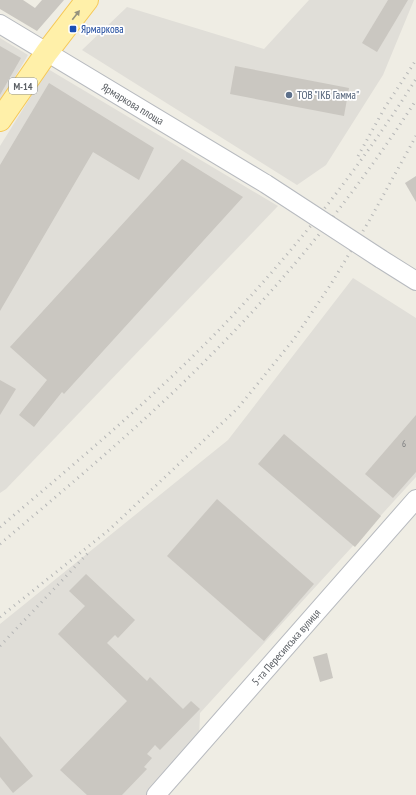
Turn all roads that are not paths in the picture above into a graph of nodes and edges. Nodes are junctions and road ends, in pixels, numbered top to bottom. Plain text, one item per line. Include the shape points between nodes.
1 (87, 0) edge
2 (0, 24) edge
3 (47, 52) junction
4 (0, 120) edge
5 (416, 281) edge
6 (416, 499) edge
7 (156, 795) edge

3 -> 1 main road, М-14
2 - 3 street, Ярмаркова площа
3 - 4 main road, М-14
3 - 5 street, Ярмаркова площа, bridge via 266,184
6 - 7 street, 5-та Пересипська вулиця

